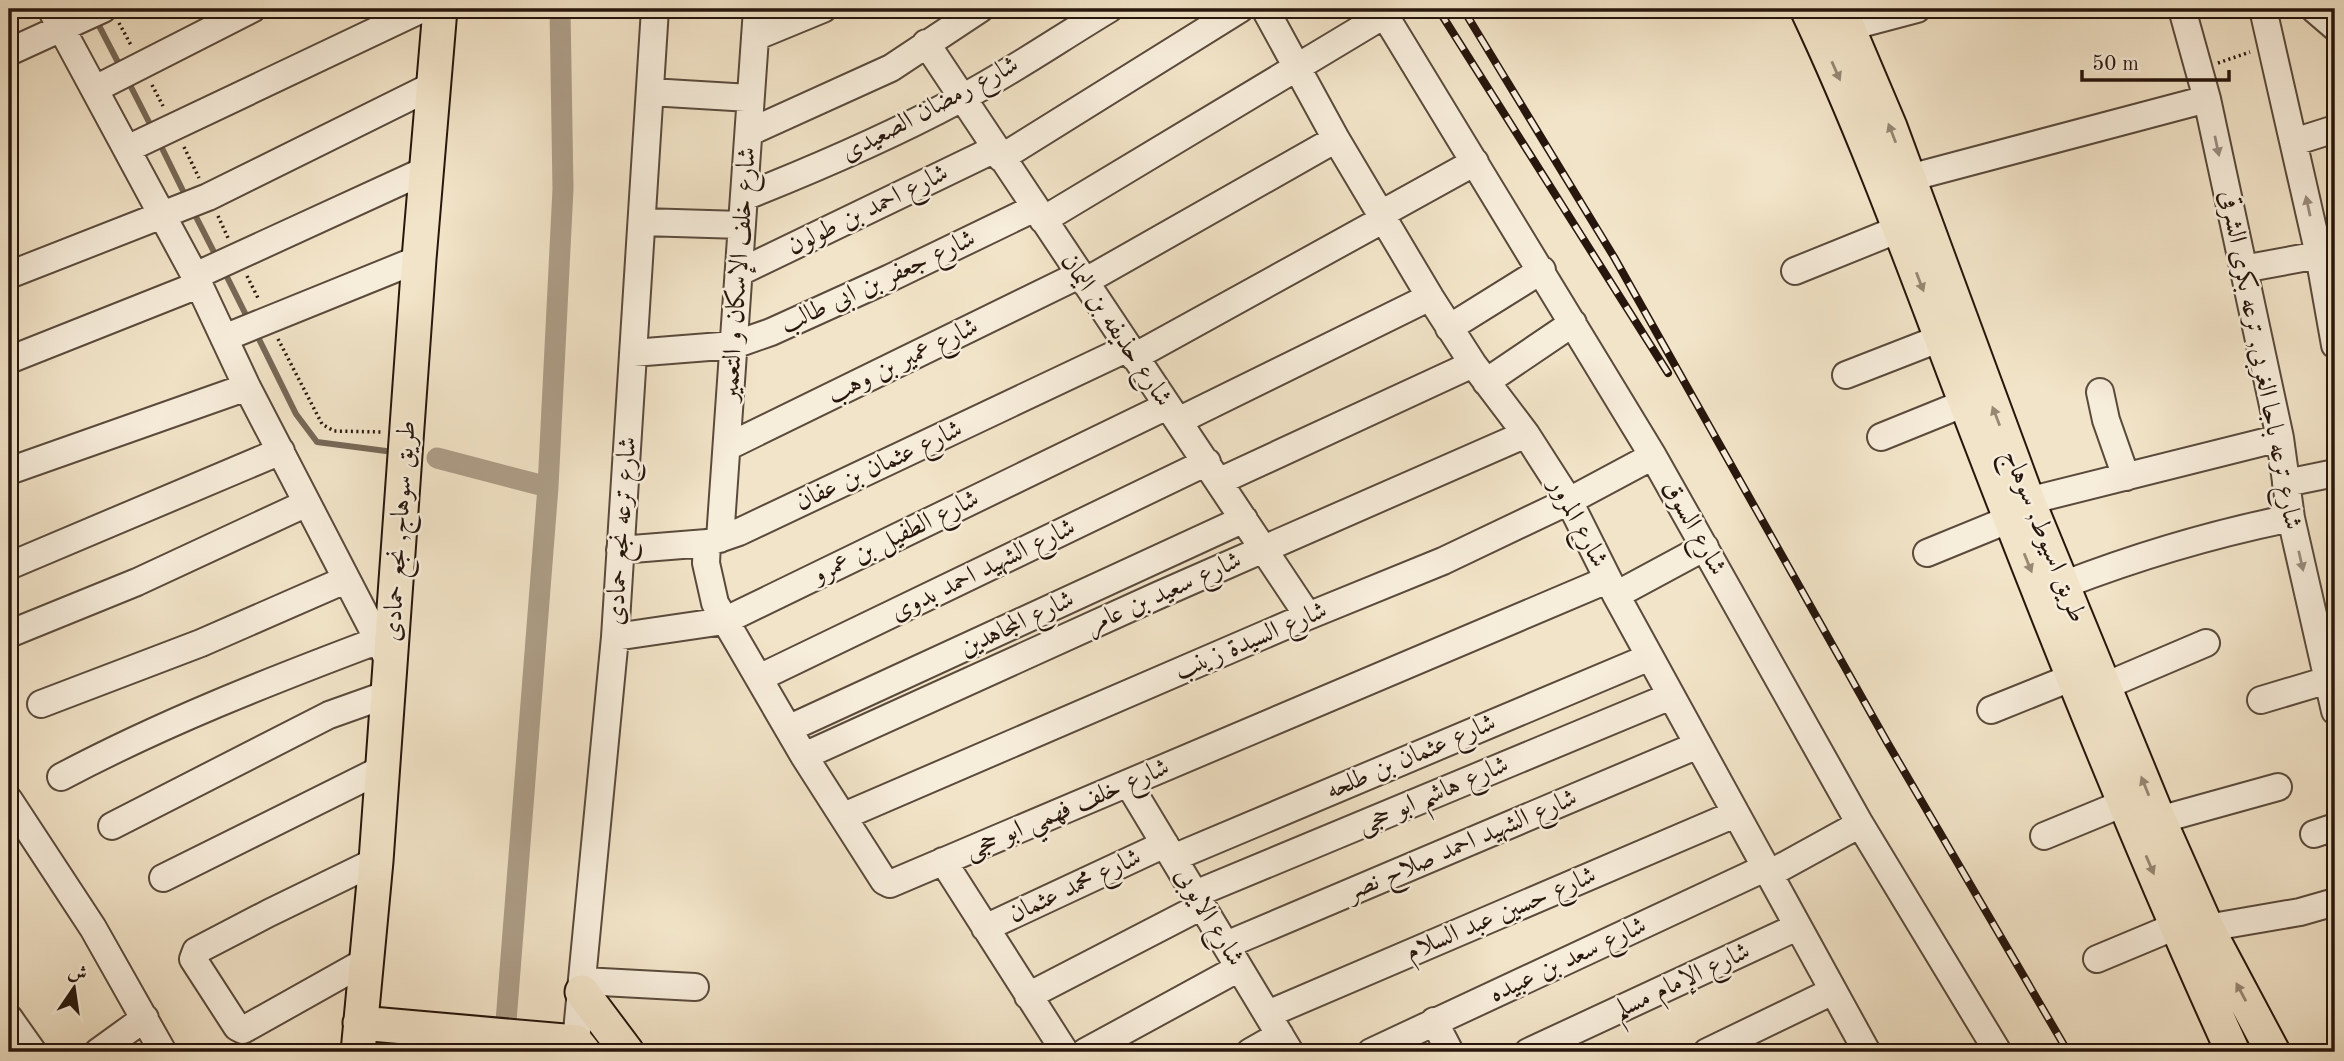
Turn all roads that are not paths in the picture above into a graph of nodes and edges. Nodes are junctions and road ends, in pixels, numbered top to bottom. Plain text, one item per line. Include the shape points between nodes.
1 (103, 9) edge
2 (252, 9) edge
3 (422, 9) edge
4 (440, 9) edge
5 (655, 9) edge
6 (757, 9) edge
7 (823, 9) edge
8 (980, 9) edge
9 (1109, 9) edge
10 (1240, 9) edge
11 (1265, 9) edge
12 (1807, 9) edge
13 (1917, 9) edge
14 (2182, 9) edge
15 (2263, 9) edge
16 (2314, 9) edge
17 (1382, 12) edge
18 (56, 18) edge
19 (1844, 18) edge
20 (2335, 27) edge
21 (755, 37) junction
22 (926, 43) junction
23 (9, 52) edge
24 (1298, 67) junction
25 (434, 85) junction
26 (95, 89) junction
27 (650, 92) junction
28 (751, 98) junction
29 (962, 98) junction
30 (2207, 99) junction
31 (2335, 129) edge
32 (750, 132) junction
33 (1336, 139) junction
34 (2294, 142) junction
35 (127, 149) junction
36 (998, 153) junction
37 (1475, 162) junction
38 (426, 170) junction
39 (1909, 178) junction
40 (744, 197) junction
41 (1039, 214) junction
42 (161, 215) junction
43 (1382, 217) junction
44 (642, 222) junction
45 (742, 225) junction
46 (1899, 229) junction
47 (2327, 253) edge
48 (419, 259) junction
49 (2244, 269) junction
50 (1542, 270) junction
51 (1795, 271) dead end
52 (740, 272) junction
53 (9, 275) edge
54 (1082, 279) junction
55 (196, 280) junction
56 (1430, 297) junction
57 (1573, 323) junction
58 (1449, 328) junction
59 (2334, 336) edge
60 (224, 338) junction
61 (1941, 338) junction
62 (734, 345) junction
63 (633, 353) junction
64 (1131, 353) junction
65 (9, 360) edge
66 (1479, 373) junction
67 (1846, 375) dead end
68 (247, 387) junction
69 (2100, 391) dead end
70 (1965, 403) junction
71 (1173, 414) junction
72 (1526, 434) junction
73 (1881, 437) dead end
74 (2280, 438) junction
75 (727, 447) junction
76 (282, 451) junction
77 (1653, 456) junction
78 (9, 471) edge
79 (1213, 472) junction
80 (2335, 473) edge
81 (2126, 477) junction
82 (2286, 483) junction
83 (1569, 501) junction
84 (307, 503) junction
85 (2019, 510) junction
86 (2291, 518) junction
87 (1244, 519) junction
88 (714, 541) junction
89 (1704, 547) junction
90 (1264, 549) junction
91 (620, 550) junction
92 (1927, 553) dead end
93 (9, 566) edge
94 (345, 580) junction
95 (2063, 585) junction
96 (1612, 587) junction
97 (1308, 615) junction
98 (724, 621) junction
99 (9, 634) edge
100 (615, 637) junction
101 (2206, 643) dead end
102 (1650, 657) junction
103 (386, 665) junction
104 (2073, 677) junction
105 (759, 678) junction
106 (2105, 686) junction
107 (2332, 694) edge
108 (1671, 696) junction
109 (2261, 699) dead end
110 (41, 704) dead end
111 (1991, 710) dead end
112 (790, 728) junction
113 (1698, 746) junction
114 (804, 756) junction
115 (382, 769) junction
116 (61, 777) dead end
117 (1128, 783) junction
118 (2278, 788) dead end
119 (9, 800) edge
120 (2124, 803) junction
121 (1735, 814) junction
122 (844, 816) junction
123 (2159, 820) junction
124 (1860, 824) junction
125 (112, 826) dead end
126 (2044, 836) dead end
127 (1169, 851) junction
128 (376, 861) junction
129 (943, 861) junction
130 (1767, 871) junction
131 (163, 878) dead end
132 (1198, 900) junction
133 (2335, 902) edge
134 (1797, 927) junction
135 (2191, 927) junction
136 (985, 928) junction
137 (1226, 945) junction
138 (2097, 960) dead end
139 (366, 961) junction
140 (1239, 968) junction
141 (583, 987) junction
142 (695, 987) dead end
143 (1833, 991) junction
144 (1028, 996) junction
145 (9, 1018) edge
146 (145, 1018) junction
147 (1434, 1021) junction
148 (1279, 1034) edge
149 (359, 1037) edge
150 (578, 1049) edge
151 (33, 1052) edge
152 (98, 1052) edge
153 (163, 1052) edge
154 (627, 1052) edge
155 (1065, 1052) edge
156 (1085, 1052) edge
157 (1250, 1052) edge
158 (1371, 1052) edge
159 (1450, 1052) edge
160 (1528, 1052) edge
161 (1707, 1052) edge
162 (1864, 1052) edge
163 (1998, 1052) edge
164 (2233, 1052) edge
165 (2273, 1052) edge

1 - 18 street
2 - 26 street
3 - 35 street
4 - 25 main road, طريق سوهاج, نجع حمادى
5 - 27 street, شارع ترعه نجع حمادى
6 - 21 street, شارع خلف الإسكان و التعمير
7 - 21 street
8 - 22 street
9 - 29 street, شارع رمضان الصعيدى
10 - 36 street, شارع احمد بن طولون
11 - 24 street, شارع المرور
12 -> 46 main road, طريق اسيوط, سوهاج
13 - 19 street
14 - 30 street, شارع ترعه باجا الغربى, ترعه بكرى الشرقى
15 - 34 street
16 - 20 street
17 - 24 street, شارع جعفر بن ابى طالب
17 - 37 street, شارع السوق
18 - 23 street
18 - 26 street
39 -> 19 main road, طريق اسيوط, سوهاج
21 - 28 street, شارع خلف الإسكان و التعمير
22 - 29 street, شارع حذيفه بن اليمان
22 - 32 street via 891,68
24 - 33 street, شارع المرور
24 - 41 street, شارع جعفر بن ابى طالب
25 - 38 main road, طريق سوهاج, نجع حمادى
25 - 42 street via 208,197
26 - 35 street
27 - 28 street
27 - 44 street, شارع ترعه نجع حمادى
28 - 32 street, شارع خلف الإسكان و التعمير
29 - 36 street, شارع حذيفه بن اليمان
29 - 40 street, شارع رمضان الصعيدى via 855,151
30 - 39 street
30 -> 49 street, شارع ترعه باجا الغربى, ترعه بكرى الشرقى
31 - 34 street
32 - 40 street, شارع خلف الإسكان و التعمير
33 - 43 street, شارع المرور
33 - 54 street, شارع عمير بن وهب
47 -> 34 street
35 - 42 street
36 - 41 street, شارع حذيفه بن اليمان
36 - 52 street, شارع احمد بن طولون
37 - 43 street, شارع عثمان بن عفان
37 - 50 street, شارع السوق
38 - 48 main road, طريق سوهاج, نجع حمادى
38 - 55 street
85 -> 39 main road, طريق اسيوط, سوهاج
40 - 45 street, شارع خلف الإسكان و التعمير
41 - 54 street, شارع حذيفه بن اليمان
41 - 62 street, شارع جعفر بن ابى طالب
42 - 53 street
42 - 55 street
43 - 56 street, شارع المرور
43 - 64 street, شارع عثمان بن عفان
44 - 45 street
44 - 63 street, شارع ترعه نجع حمادى
45 - 52 street, شارع خلف الإسكان و التعمير
46 - 51 street
46 -> 61 main road, طريق اسيوط, سوهاج
47 - 49 street
47 - 59 street
48 - 60 street
48 - 103 main road, طريق سوهاج, نجع حمادى
49 - 74 street, شارع ترعه باجا الغربى, ترعه بكرى الشرقى
50 - 57 street, شارع السوق
50 - 58 street
52 - 62 street, شارع خلف الإسكان و التعمير
54 - 64 street, شارع حذيفه بن اليمان
54 - 75 street, شارع عمير بن وهب
55 - 60 street
55 - 65 street
56 - 58 street, شارع المرور
56 - 71 street, شارع الطفيل بن عمرو
57 - 66 street, شارع الشهيد احمد بدوى
57 - 77 street, شارع السوق
58 - 66 street, شارع المرور
60 - 68 street
61 - 67 street
61 - 70 main road, طريق اسيوط, سوهاج
62 - 63 street, شارع جعفر بن ابى طالب
62 - 75 street, شارع خلف الإسكان و التعمير
63 - 91 street, شارع ترعه نجع حمادى
64 - 71 street, شارع حذيفه بن اليمان
64 - 88 street, شارع عثمان بن عفان
66 - 72 street, شارع المرور
66 - 79 street, شارع الشهيد احمد بدوى
68 - 76 street
68 - 78 street
69 - 81 street
70 - 73 street
70 - 85 main road, طريق اسيوط, سوهاج
71 - 79 street, شارع حذيفه بن اليمان
71 - 98 street, شارع الطفيل بن عمرو
72 - 83 street, شارع المرور
72 - 90 street, شارع سعيد بن عامر
74 - 81 street
74 - 82 street, شارع ترعه باجا الغربى, ترعه بكرى الشرقى
75 - 88 street, شارع خلف الإسكان و التعمير
76 - 84 street
76 - 93 street
77 - 83 street, شارع السيدة زينب
77 - 89 street, شارع السوق
79 - 87 street, شارع حذيفه بن اليمان
79 - 105 street, شارع الشهيد احمد بدوى
80 - 82 street
81 - 85 street
82 - 86 street, شارع ترعه باجا الغربى, ترعه بكرى الشرقى
83 - 96 street, شارع المرور
83 - 97 street, شارع السيدة زينب via 1443,561
84 - 94 street
84 - 99 street via 137,582
85 - 92 street
85 - 95 main road, طريق اسيوط, سوهاج
85 -> 104 main road, طريق اسيوط, سوهاج
86 - 95 street via 2179,544
86 -> 107 street, شارع ترعه باجا الغربى, ترعه بكرى الشرقى
87 - 90 street, شارع حذيفه بن اليمان
87 - 112 street, شارع المجاهدين
88 - 91 street, شارع عثمان بن عفان
88 - 98 street, شارع خلف فهمي ابو حجى via 706,563 708,583
89 - 96 street, شارع خلف فهمي ابو حجى
89 - 124 street, شارع السوق
90 - 97 street, شارع حذيفه بن اليمان
90 - 114 street, شارع سعيد بن عامر
91 - 100 street, شارع ترعه نجع حمادى
94 - 103 street
94 - 110 street via 201,643
95 - 106 main road, طريق اسيوط, سوهاج
96 - 102 street, شارع المرور
96 - 117 street, شارع خلف فهمي ابو حجى
97 - 122 street, شارع السيدة زينب
98 - 100 street, شارع الطفيل بن عمرو
98 - 105 street, شارع خلف فهمي ابو حجى
100 - 141 street, شارع ترعه نجع حمادى
101 - 106 street
102 - 108 street, شارع المرور
102 - 127 street, شارع عثمان بن طلحه
103 - 115 main road, طريق سوهاج, نجع حمادى
103 - 116 street via 206,707
103 - 125 street via 307,726
104 - 111 street
104 - 120 main road, طريق اسيوط, سوهاج
105 - 112 street, شارع خلف فهمي ابو حجى
123 -> 106 main road, طريق اسيوط, سوهاج
107 - 109 street
108 - 113 street, شارع المرور
108 - 132 street, شارع هاشم ابو حجى
112 - 114 street, شارع خلف فهمي ابو حجى
113 - 121 street, شارع المرور
113 - 137 street, شارع الشهيد احمد صلاح نصر
114 - 122 street, شارع خلف فهمي ابو حجى
115 - 128 main road, طريق سوهاج, نجع حمادى
115 - 131 street
117 - 127 street, شارع الايوبى
117 - 129 street, شارع خلف فهمي ابو حجى
118 - 123 street
119 - 146 street
120 - 126 street
120 -> 135 main road, طريق اسيوط, سوهاج
121 - 130 street, شارع المرور
121 - 148 street, شارع حسين عبد السلام
122 - 129 street, شارع خلف فهمي ابو حجى via 888,884
123 - 135 main road, طريق اسيوط, سوهاج
124 - 130 street, شارع سعد بن عبيده
124 - 163 street, شارع السوق
127 - 132 street, شارع الايوبى
127 - 136 street, شارع محمد عثمان
128 - 139 main road, طريق سوهاج, نجع حمادى
128 - 139 street via 196,951 193,958 243,1030
129 - 136 street
130 - 134 street, شارع المرور
130 - 147 street, شارع سعد بن عبيده
132 - 137 street, شارع الايوبى
132 - 144 street, شارع هاشم ابو حجى
133 - 135 street via 2300,912
134 - 143 street, شارع المرور
134 - 160 street, شارع الإمام مسلم
135 - 138 street
135 - 164 main road, طريق اسيوط, سوهاج
165 -> 135 main road, طريق اسيوط, سوهاج
136 - 144 street
137 - 140 street, شارع الايوبى
139 - 149 main road, طريق سوهاج, نجع حمادى
140 - 148 street, شارع الايوبى
140 - 156 street
141 - 142 street
141 - 150 street, شارع ترعه نجع حمادى
141 - 154 main road
143 - 161 street
143 - 162 street, شارع المرور
144 - 155 street
145 - 151 street
146 - 152 street
146 - 153 street
147 - 158 street, شارع سعد بن عبيده
147 - 159 street
148 - 157 street, شارع حسين عبد السلام
149 - 150 main road via 406,1027 539,1038

